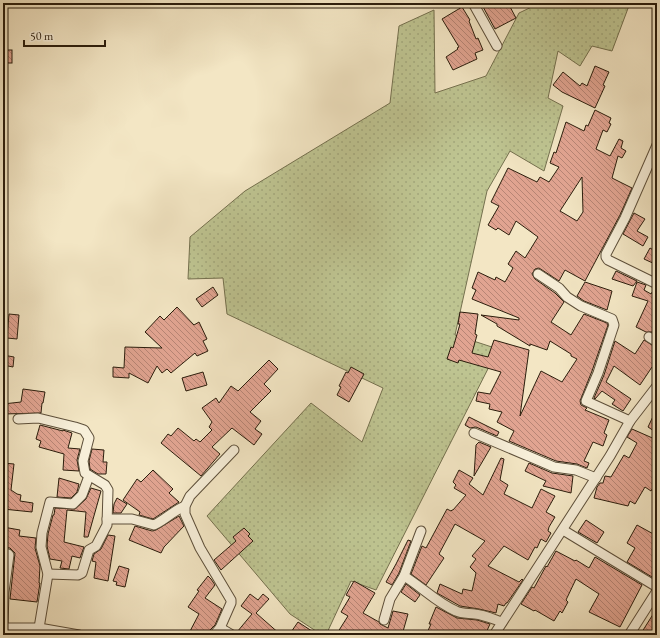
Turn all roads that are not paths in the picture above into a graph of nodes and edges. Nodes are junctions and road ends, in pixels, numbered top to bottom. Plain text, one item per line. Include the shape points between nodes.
1 (473, 3) edge
2 (497, 46) dead end
3 (657, 145) edge
4 (538, 274) dead end
5 (657, 284) edge
6 (657, 386) edge
7 (18, 419) dead end
8 (630, 421) junction
9 (474, 433) dead end
10 (234, 450) dead end
11 (89, 476) junction
12 (596, 478) junction
13 (186, 506) junction
14 (107, 519) junction
15 (421, 530) dead end
16 (563, 530) junction
17 (3, 553) edge
18 (48, 574) junction
19 (404, 576) junction
20 (657, 587) edge
21 (657, 591) edge
22 (384, 620) dead end
23 (502, 622) junction
24 (3, 624) edge
25 (3, 628) edge
26 (39, 628) junction
27 (220, 628) junction
28 (79, 635) edge
29 (214, 635) edge
30 (232, 635) edge
31 (494, 635) edge
32 (629, 635) edge

1 - 2 street
3 - 5 street via 606,254 608,260
4 - 8 street via 580,306 612,319 614,325 586,401
6 - 8 street
7 - 11 street via 38,418 84,430 89,438 83,461 85,473
8 - 12 street
9 - 12 street via 554,467 576,470
10 - 13 street via 190,496
11 - 14 street via 105,485 108,490
11 - 18 street via 82,495 73,504 50,502 42,533 42,548
12 - 16 street
13 - 14 street via 154,525 132,519
13 - 27 street via 185,514 200,548 231,600
14 - 18 street via 107,525 96,546 89,550 82,573
15 - 19 street
16 - 20 street
16 - 23 street
17 - 24 street via 9,555
18 - 26 street
19 - 22 street via 390,599
19 - 23 street via 442,604 458,612 488,616
21 - 32 street
23 - 31 street
25 - 26 street
26 - 28 street
27 - 29 street
27 - 30 street

